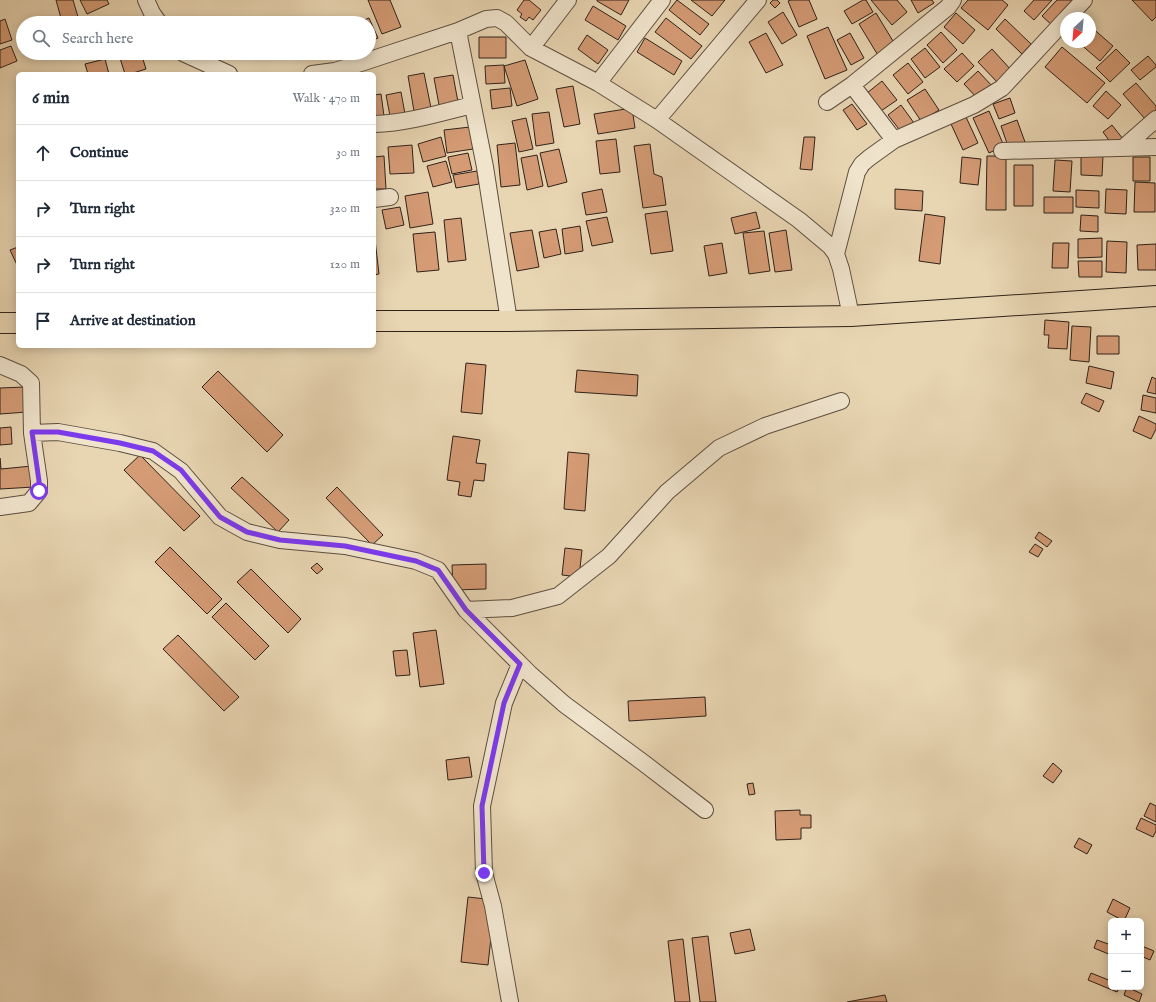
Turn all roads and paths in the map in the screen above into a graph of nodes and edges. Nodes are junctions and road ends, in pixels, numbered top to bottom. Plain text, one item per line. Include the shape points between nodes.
1 (146, 0) edge
2 (568, 0) edge
3 (662, 0) edge
4 (758, 0) edge
5 (954, 0) edge
6 (1084, 0) edge
7 (1073, 12) edge
8 (154, 16) edge
9 (1060, 26) edge
10 (458, 31) junction
11 (531, 48) junction
12 (376, 58) edge
13 (199, 60) edge
14 (370, 60) edge
15 (226, 72) edge
16 (327, 72) edge
17 (598, 83) junction
18 (852, 86) junction
19 (827, 102) dead end
20 (472, 105) junction
21 (1156, 119) edge
22 (657, 120) junction
23 (376, 124) edge
24 (894, 140) junction
25 (1156, 147) edge
26 (1123, 148) junction
27 (1002, 151) dead end
28 (836, 254) junction
29 (1156, 296) edge
30 (850, 316) junction
31 (376, 321) edge
32 (509, 321) junction
33 (0, 323) edge
34 (16, 323) edge
35 (0, 365) edge
36 (841, 401) dead end
37 (32, 432) junction
38 (0, 507) edge
39 (466, 610) junction
40 (520, 664) junction
41 (705, 810) dead end
42 (510, 1002) edge

1 - 8 street
2 - 11 street
3 - 17 street
4 - 22 street
5 - 18 street
6 - 7 street
9 - 24 street via 1002,88 974,105
10 - 11 street via 486,18 497,18 506,23
10 - 12 street
10 - 20 street
11 - 17 street
13 - 15 street
14 - 16 street
17 - 22 street
18 - 19 street
18 - 24 street
20 - 23 street via 410,120
20 - 32 street
21 - 26 street
22 - 28 street via 799,220
24 - 28 street via 862,164 857,172
25 - 26 street
26 - 27 street
28 - 30 street
29 - 30 main road
30 - 32 main road
31 - 32 main road
33 - 34 main road
35 - 37 street via 21,374 31,382
36 - 39 street via 764,426 719,448 668,492 609,556 558,596 512,608
37 - 38 street via 39,491 29,503
37 - 39 street via 58,432 153,451 181,470 220,517 247,532 280,540 345,546 416,561 438,570
39 - 40 street
40 - 41 street via 564,704
40 - 42 street via 504,703 482,806 484,873 493,906

